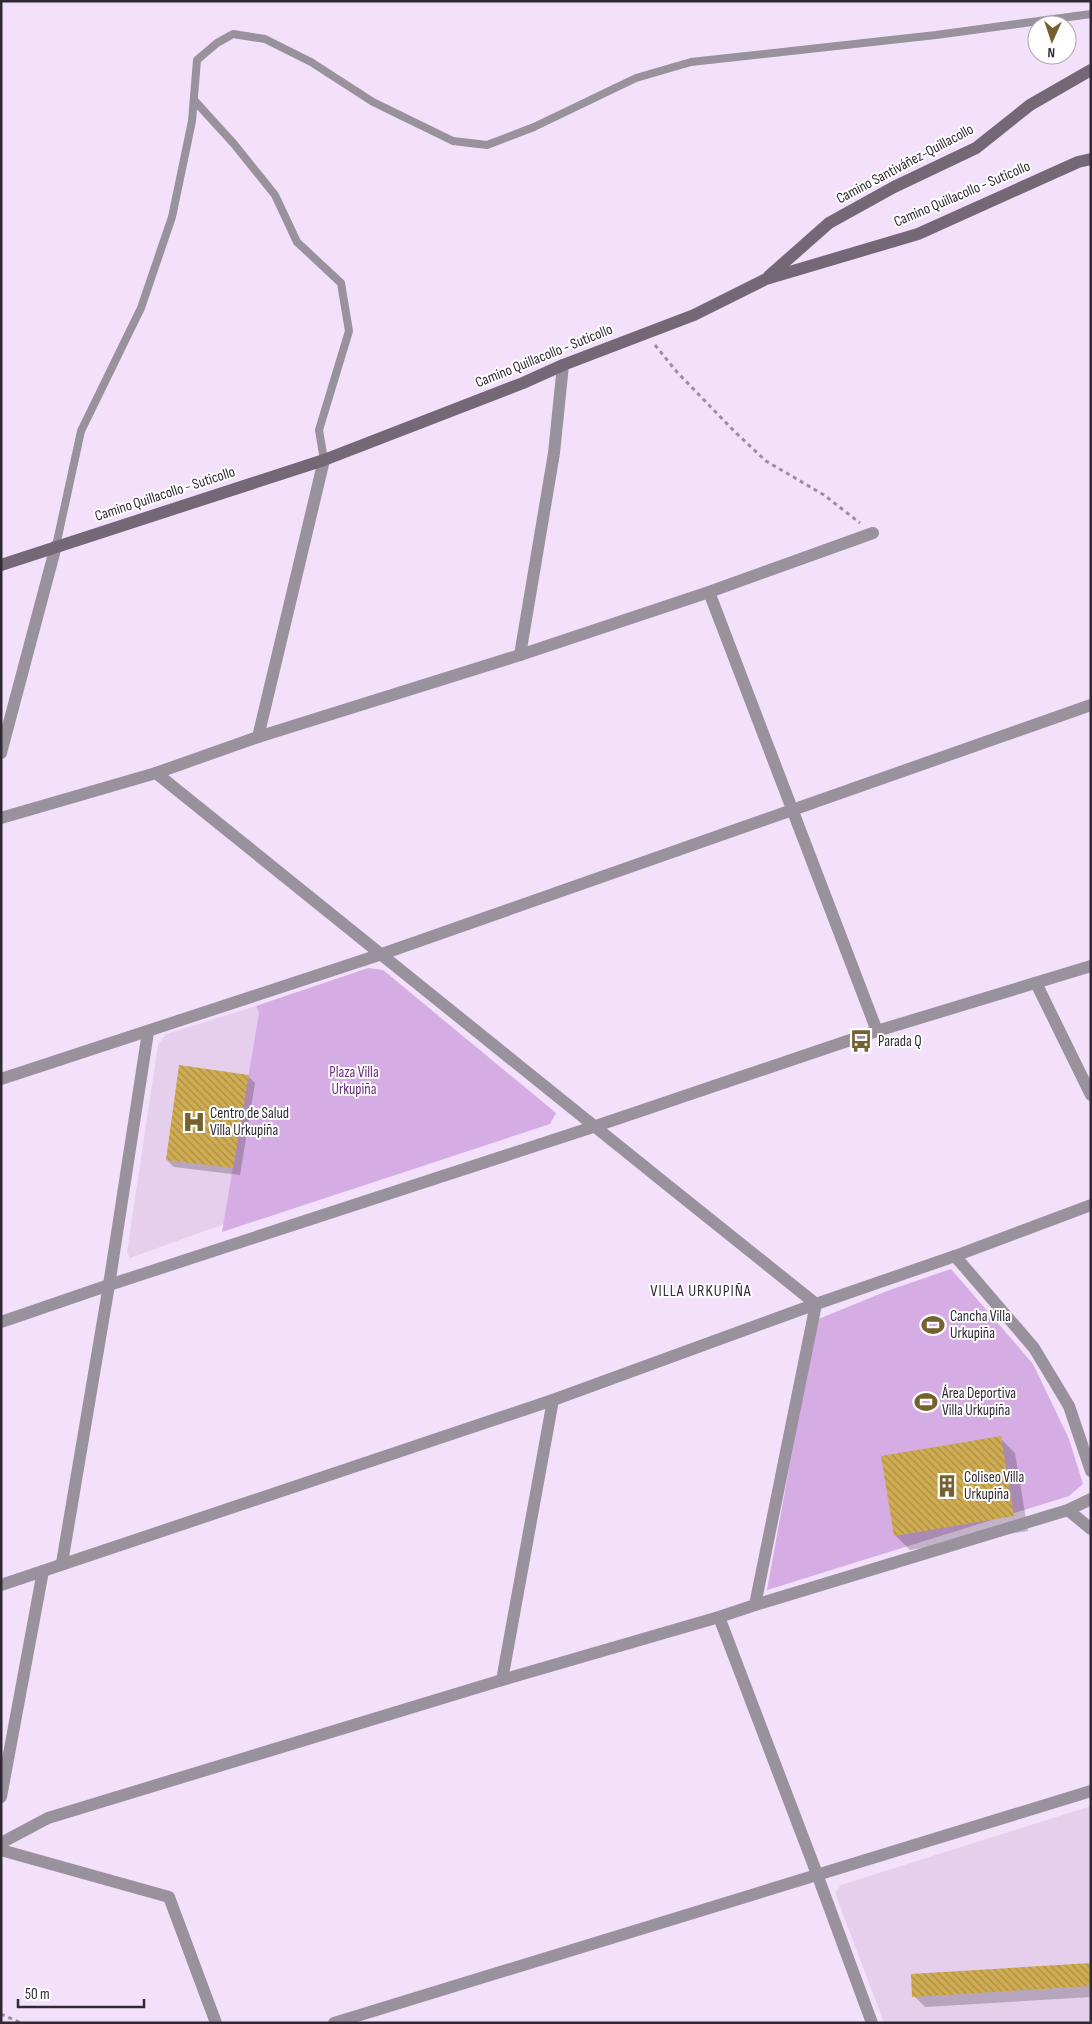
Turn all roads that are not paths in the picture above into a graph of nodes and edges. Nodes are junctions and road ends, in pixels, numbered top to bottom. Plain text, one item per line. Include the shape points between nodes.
1 (1091, 14) edge
2 (1091, 70) edge
3 (194, 100) junction
4 (1091, 159) edge
5 (766, 279) junction
6 (563, 365) junction
7 (324, 460) junction
8 (872, 533) road end
9 (56, 546) junction
10 (1, 565) edge
11 (709, 592) junction
12 (520, 655) junction
13 (1091, 705) edge
14 (258, 737) junction
15 (1, 753) edge
16 (156, 773) junction
17 (793, 809) junction
18 (1, 818) edge
19 (382, 954) junction
20 (1091, 966) edge
21 (1036, 983) junction
22 (877, 1031) junction
23 (148, 1032) junction
24 (1, 1080) edge
25 (1091, 1095) edge
26 (593, 1127) junction
27 (1091, 1205) edge
28 (954, 1256) junction
29 (109, 1285) junction
30 (816, 1304) junction
31 (1, 1322) edge
32 (553, 1400) junction
33 (1091, 1471) edge
34 (1091, 1500) edge
35 (1068, 1510) junction
36 (1091, 1529) edge
37 (62, 1563) junction
38 (43, 1571) junction
39 (1, 1585) edge
40 (755, 1605) junction
41 (719, 1617) junction
42 (502, 1680) junction
43 (1091, 1792) edge
44 (1, 1797) edge
45 (1, 1843) edge
46 (1, 1850) edge
47 (817, 1874) junction
48 (216, 2023) edge
49 (334, 2023) edge
50 (872, 2023) edge

1 - 3 lane via 691,62 636,78 534,127 487,145 453,141 373,102 310,62 265,39 233,34 216,43 197,60
2 - 5 main road, Camino Santiváñez-Quillacollo via 1030,105 976,148 894,187 829,223
3 - 7 lane via 275,195 297,242 341,283 349,331 320,430
3 - 9 lane via 172,217 141,308 81,432
4 - 5 main road, Camino Quillacollo - Suticollo via 918,234
5 - 6 main road, Camino Quillacollo - Suticollo via 694,315
6 - 7 main road, Camino Quillacollo - Suticollo
6 - 12 street via 554,454
7 - 9 main road, Camino Quillacollo - Suticollo
7 - 14 street
8 - 11 street
9 - 10 main road, Camino Quillacollo - Suticollo
9 - 15 street
11 - 12 street
11 - 17 street
12 - 14 street
13 - 17 street
14 - 16 street
16 - 18 street
16 - 19 street
17 - 19 street
17 - 22 street
19 - 23 street
19 - 26 street
20 - 21 street
21 - 22 street
21 - 25 street
22 - 26 street
23 - 24 street
23 - 29 street
26 - 29 street
26 - 30 street
27 - 28 street
28 - 30 street
28 - 33 street via 1034,1348 1069,1406
29 - 31 street
29 - 37 street
30 - 32 street
30 - 40 street
32 - 37 street
32 - 42 street
34 - 35 street
35 - 36 street
35 - 40 street
37 - 38 street
38 - 39 street
38 - 44 street
40 - 41 street
41 - 42 street
41 - 47 street
42 - 45 street via 48,1818
43 - 47 street
46 - 48 street via 169,1897
47 - 49 street
47 - 50 street

